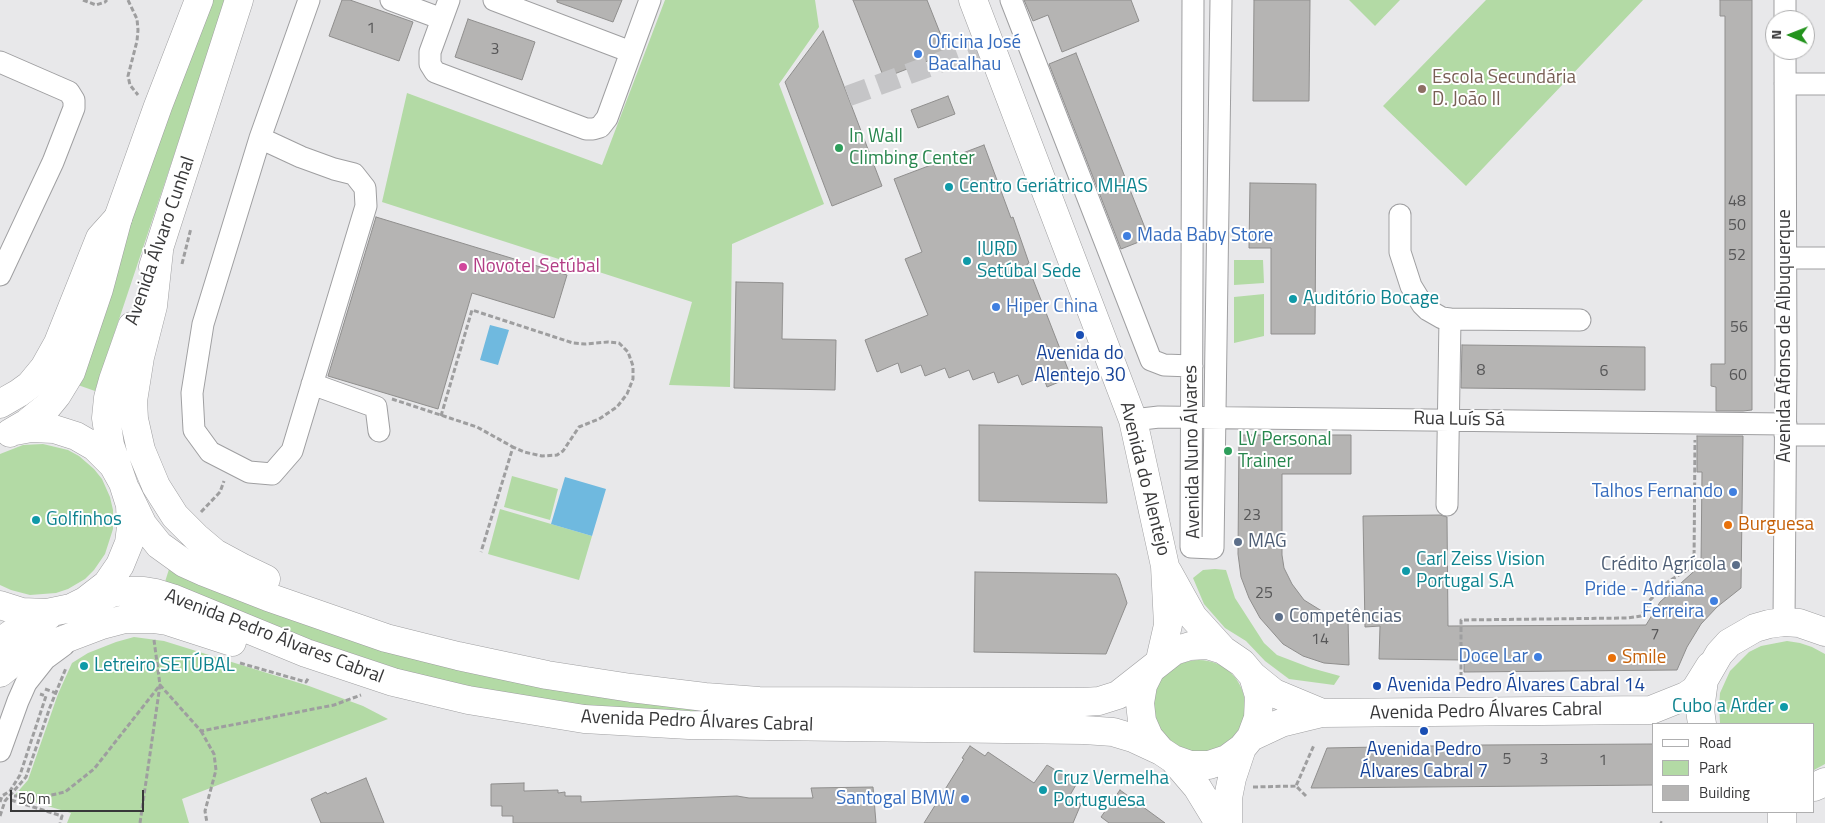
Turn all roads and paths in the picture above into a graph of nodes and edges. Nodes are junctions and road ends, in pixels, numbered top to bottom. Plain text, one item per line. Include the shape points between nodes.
1 (82, 0) edge
2 (106, 0) edge
3 (128, 0) edge
4 (199, 0) edge
5 (240, 0) edge
6 (309, 0) edge
7 (391, 0) edge
8 (494, 0) edge
9 (650, 0) edge
10 (973, 0) edge
11 (1011, 0) edge
12 (1193, 0) edge
13 (1221, 0) edge
14 (445, 9) edge
15 (631, 52) junction
16 (1785, 60) edge
17 (0, 62) edge
18 (1785, 84) junction
19 (1825, 84) edge
20 (139, 95) dead end
21 (260, 138) junction
22 (1400, 215) dead end
23 (118, 218) junction
24 (159, 251) junction
25 (1786, 258) junction
26 (1825, 258) edge
27 (0, 275) edge
28 (1450, 319) junction
29 (1580, 320) dead end
30 (1192, 366) junction
31 (312, 384) junction
32 (387, 398) dead end
33 (0, 404) edge
34 (441, 416) junction
35 (1192, 417) junction
36 (1214, 418) junction
37 (1133, 420) junction
38 (1449, 420) junction
39 (1786, 429) junction
40 (379, 431) dead end
41 (1695, 432) dead end
42 (5, 435) edge
43 (1825, 435) edge
44 (513, 447) junction
45 (232, 464) junction
46 (125, 487) junction
47 (1447, 505) dead end
48 (200, 514) dead end
49 (481, 552) dead end
50 (1165, 566) junction
51 (0, 605) edge
52 (68, 609) junction
53 (1784, 622) junction
54 (92, 629) junction
55 (1825, 632) edge
56 (159, 637) dead end
57 (0, 642) edge
58 (1223, 650) junction
59 (458, 656) junction
60 (70, 661) dead end
61 (237, 662) dead end
62 (1156, 665) junction
63 (1710, 666) junction
64 (0, 673) edge
65 (1252, 676) junction
66 (309, 677) dead end
67 (1461, 677) dead end
68 (160, 685) junction
69 (365, 685) junction
70 (37, 693) dead end
71 (1651, 710) junction
72 (1322, 713) junction
73 (1685, 723) edge
74 (1702, 723) edge
75 (201, 731) junction
76 (1246, 743) junction
77 (1314, 745) dead end
78 (0, 751) edge
79 (1167, 755) junction
80 (1296, 786) junction
81 (1245, 788) dead end
82 (14, 796) dead end
83 (1306, 796) dead end
84 (11, 800) dead end
85 (0, 802) edge
86 (0, 816) edge
87 (60, 823) edge
88 (140, 823) edge
89 (207, 823) edge
90 (1219, 823) edge
91 (1228, 823) edge

1 - 2 path via 96,5
3 - 20 path via 138,30 128,76 130,85
4 - 23 main road
5 - 24 main road, Avenida Álvaro Cunhal
6 - 21 street
7 - 14 street
8 - 15 street
9 - 15 street
10 - 37 main road, Avenida do Alentejo
11 - 30 street via 1151,360 1164,365
12 - 30 street, Avenida Nuno Álvares
13 - 36 street, Avenida Nuno Álvares
14 - 15 street via 431,47 430,64 437,74 586,129 600,127 607,118
16 - 18 street, Avenida Afonso de Albuquerque
17 - 27 street via 70,92 74,108 53,162
18 - 19 street
18 - 25 street, Avenida Afonso de Albuquerque
21 - 31 street via 301,157 354,174 365,188 366,206
21 - 45 street via 203,324 192,393 194,430 210,452
22 - 28 street via 1400,252 1411,286 1428,310
23 - 33 main road via 100,238 58,343 44,368 30,385
23 - 42 main road via 99,289 70,372 48,406
24 - 46 main road, Avenida Álvaro Cunhal via 108,398 108,436
24 - 59 main road via 153,306 135,386 134,419 149,472 175,516 215,553 241,567
25 - 26 street
25 - 39 street, Avenida Afonso de Albuquerque
28 - 29 street
28 - 38 street
30 - 35 street, Avenida Nuno Álvares
31 - 40 street via 376,407
31 - 45 street via 292,451 272,474 248,472
32 - 34 path
34 - 44 path via 477,427
34 - 44 path via 472,310 573,343 619,343 628,352 633,379 617,407 579,427 557,455 542,456
35 - 36 street, Rua Luís Sá
35 - 36 street, Avenida Nuno Álvares via 1191,547 1212,548
35 - 37 street, Rua Luís Sá
36 - 38 street, Rua Luís Sá
37 - 50 main road, Avenida do Alentejo
38 - 39 street, Rua Luís Sá
38 - 47 street
39 - 43 street, Rua Luís Sá
39 - 53 street, Avenida Afonso de Albuquerque
41 - 67 path via 1694,566 1669,581 1649,601 1641,616 1461,620
42 - 46 main road via 39,428 76,436 107,458
44 - 49 path
45 - 48 path via 220,492
46 - 52 main road via 131,527 129,543 120,565 100,590
46 - 59 main road, Avenida Pedro Álvares Cabral via 142,525 163,549 184,562 268,598 346,625
50 - 58 main road, Avenida do Alentejo via 1193,617
50 - 62 main road, Avenida do Alentejo via 1168,625
51 - 52 main road via 29,613 47,614
52 - 57 main road via 24,625
52 - 69 main road, Avenida Pedro Álvares Cabral via 124,591 162,594 299,650
53 - 55 main road
53 - 63 main road via 1741,634
54 - 64 main road via 23,656
54 - 69 main road via 125,619 167,621
54 - 78 street via 55,650 35,670 22,691
56 - 68 path via 154,637
58 - 62 main road, Avenida Pedro Álvares Cabral via 1207,645 1190,646 1174,651
58 - 65 main road, Avenida Pedro Álvares Cabral via 1242,663
59 - 62 main road, Avenida Pedro Álvares Cabral via 631,688 790,702 1099,701 1118,695
60 - 86 path via 26,776 5,801
61 - 66 path via 306,682
62 - 79 main road via 1143,685 1142,721 1149,737
63 - 71 main road, Avenida Pedro Álvares Cabral via 1695,690
63 - 74 main road via 1701,695
65 - 72 main road, Avenida Pedro Álvares Cabral via 1274,693
65 - 76 main road, Avenida Pedro Álvares Cabral via 1259,696 1259,710
68 - 75 path
68 - 82 path via 94,769 65,792 47,796
68 - 88 path
69 - 75 path via 334,706
69 - 79 main road, Avenida Pedro Álvares Cabral via 584,719 646,724 1114,732
70 - 85 path via 46,696 20,775
71 - 72 main road, Avenida Pedro Álvares Cabral
71 - 73 main road, Avenida Pedro Álvares Cabral
72 - 76 main road, Avenida Pedro Álvares Cabral via 1281,723
75 - 89 path via 214,754 216,770 205,810
76 - 79 main road, Avenida Pedro Álvares Cabral via 1227,759 1209,765 1190,765
76 - 91 main road via 1228,798
77 - 80 path
79 - 90 main road via 1197,787
80 - 81 path
80 - 83 path
84 - 87 path via 62,816

